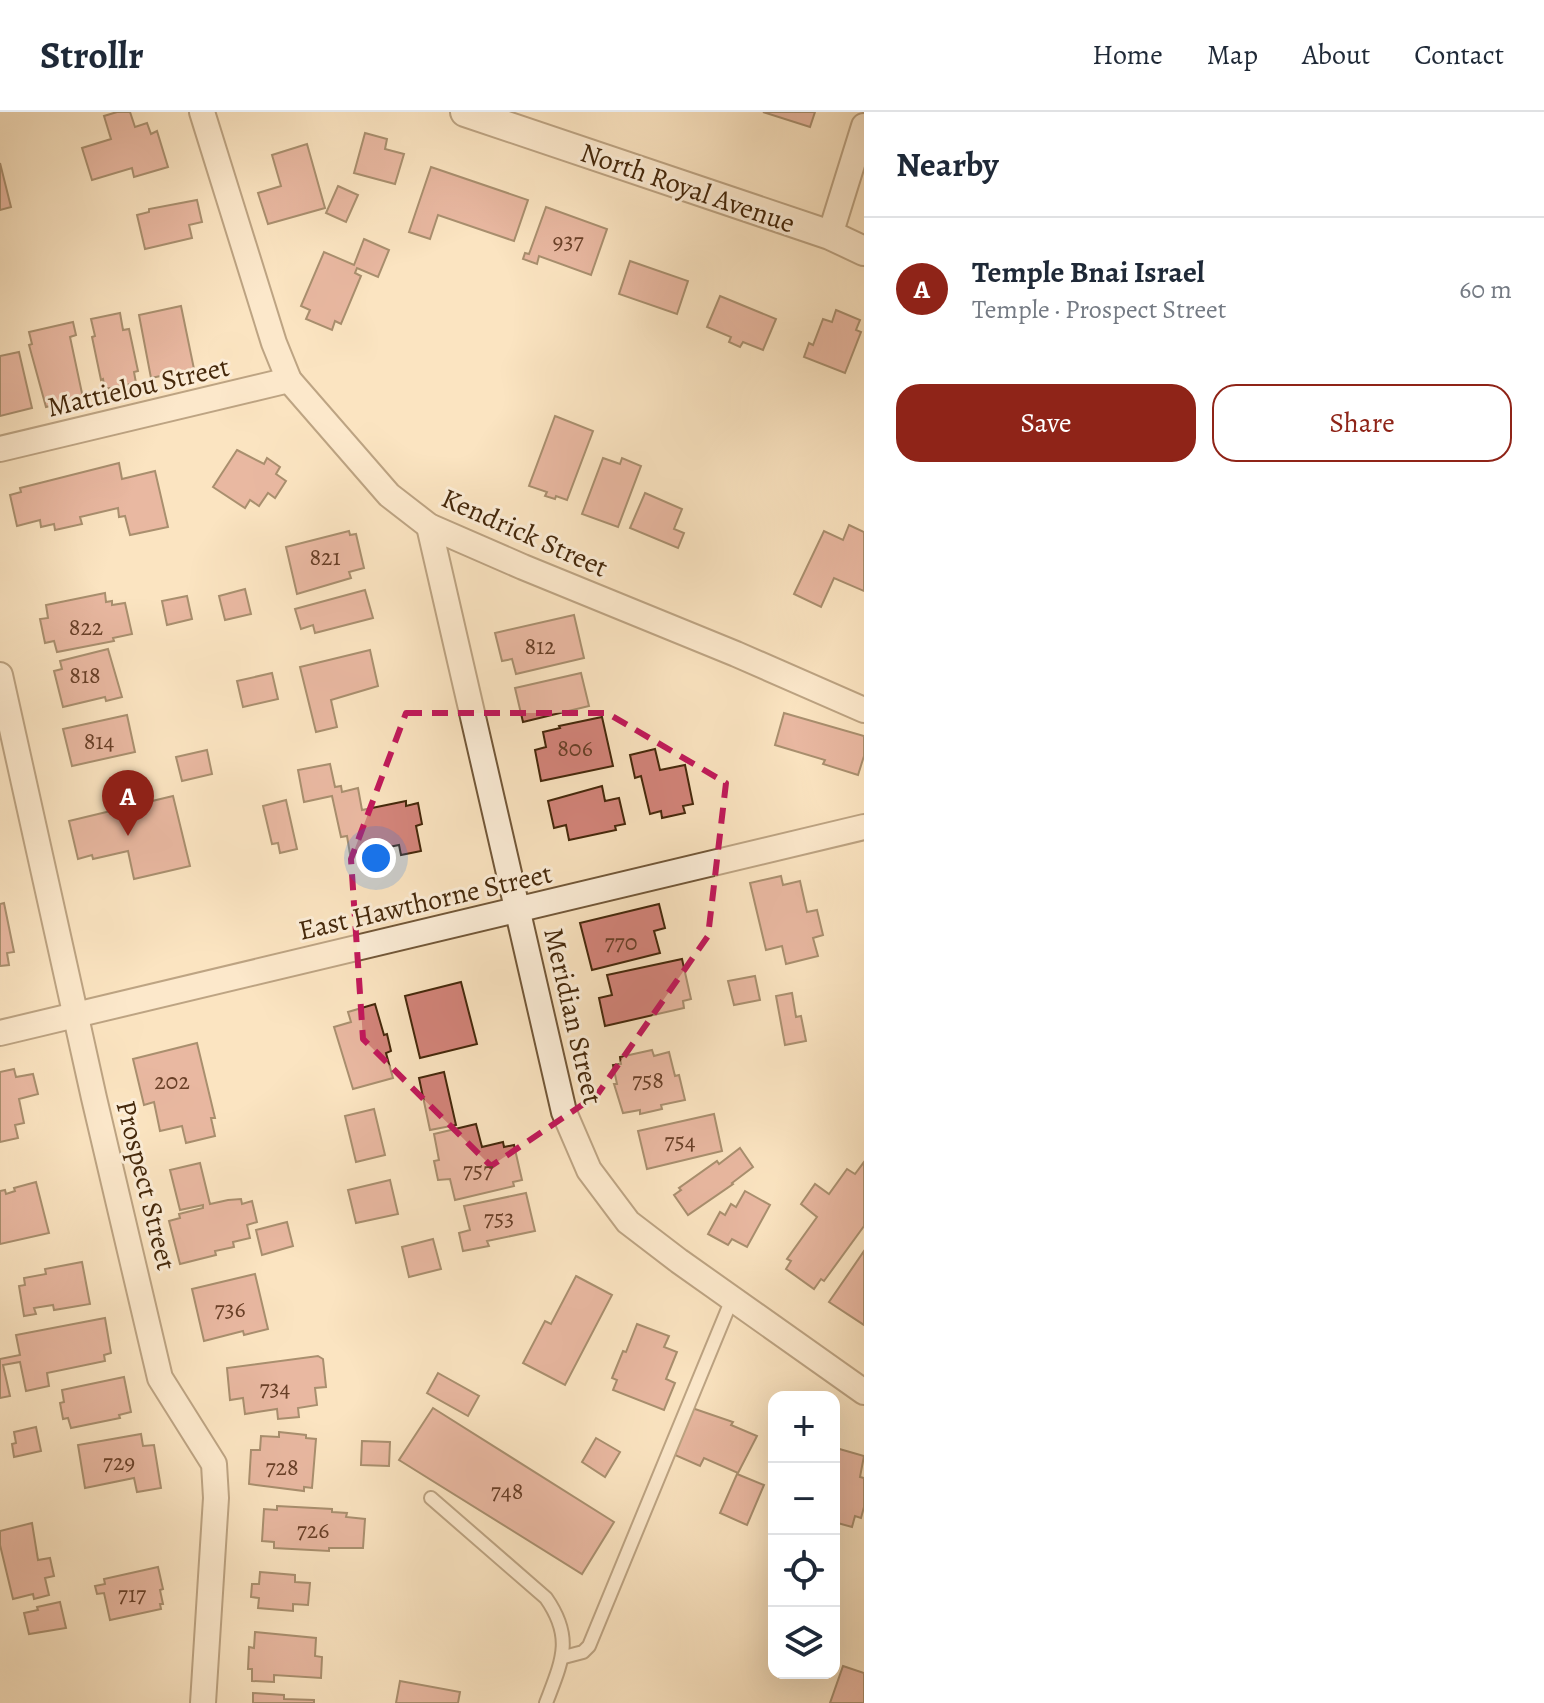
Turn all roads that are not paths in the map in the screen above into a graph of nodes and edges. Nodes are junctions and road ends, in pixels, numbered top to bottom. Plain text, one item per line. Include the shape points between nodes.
1 (202, 112) edge
2 (465, 112) edge
3 (864, 126) edge
4 (830, 235) junction
5 (864, 251) edge
6 (289, 380) junction
7 (0, 449) edge
8 (429, 526) junction
9 (0, 675) edge
10 (864, 710) edge
11 (864, 827) edge
12 (519, 910) junction
13 (77, 1015) junction
14 (0, 1033) edge
15 (732, 1299) junction
16 (864, 1392) edge
17 (431, 1498) dead end
18 (564, 1657) junction
19 (203, 1703) edge
20 (546, 1703) edge

1 - 6 street, Kendrick Street
2 - 4 street, North Royal Avenue
3 - 4 street
4 - 5 street, North Royal Avenue
6 - 7 street, Mattielou Street
6 - 8 street, Kendrick Street via 389,495
8 - 10 street, Kendrick Street
8 - 12 street, Meridian Street
9 - 13 street, Prospect Street
11 - 12 street, East Hawthorne Street
12 - 13 street, East Hawthorne Street
12 - 15 street, Meridian Street via 564,1112 589,1170 628,1222
13 - 14 street, East Hawthorne Street
13 - 19 street, Prospect Street via 160,1378 214,1464
15 - 16 street, Meridian Street
15 - 18 lane via 589,1646
17 - 18 lane via 546,1598 560,1621
18 - 20 lane

